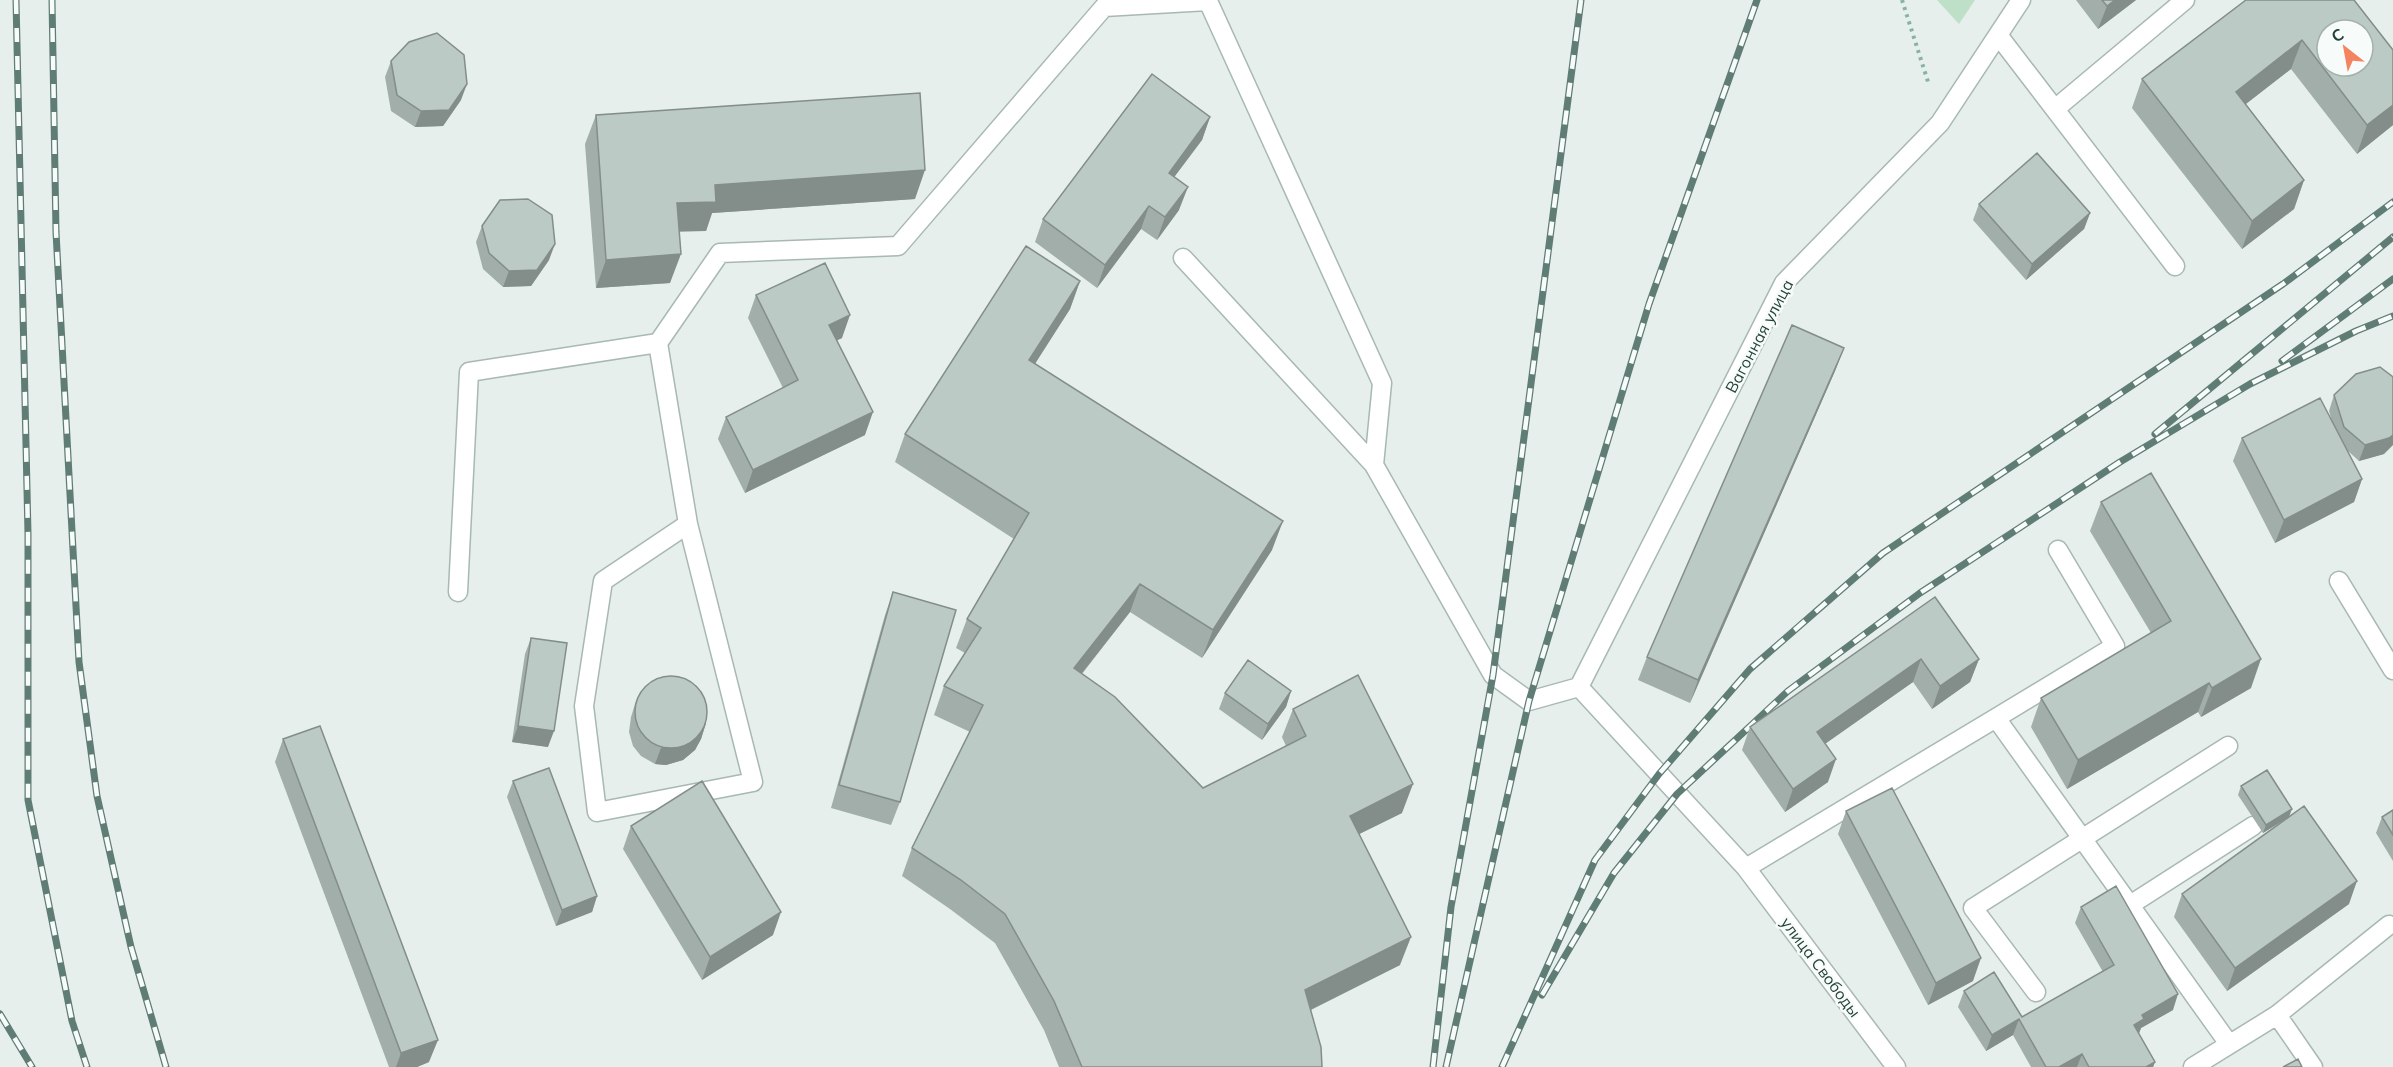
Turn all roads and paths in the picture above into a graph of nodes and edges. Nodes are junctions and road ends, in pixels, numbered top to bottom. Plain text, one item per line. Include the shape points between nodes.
1 (1902, 0) edge
2 (2021, 0) edge
3 (2186, 0) edge
4 (1208, 1) edge
5 (1097, 4) edge
6 (1998, 35) junction
7 (2055, 109) junction
8 (1940, 123) junction
9 (1183, 258) dead end
10 (2175, 266) dead end
11 (658, 343) junction
12 (1374, 465) junction
13 (688, 524) junction
14 (2058, 550) dead end
15 (2339, 581) dead end
16 (458, 592) dead end
17 (2393, 670) edge
18 (1579, 687) junction
19 (1996, 718) junction
20 (2228, 746) dead end
21 (2253, 826) dead end
22 (2082, 838) junction
23 (1746, 868) junction
24 (2130, 905) junction
25 (2389, 925) dead end
26 (2036, 992) dead end
27 (2277, 1015) junction
28 (2229, 1044) junction
29 (1896, 1067) edge
30 (2193, 1067) edge
31 (2313, 1067) edge

1 - 8 path
2 - 6 street, Вагонная улица
3 - 7 street
4 - 5 street
4 - 12 street via 1382,383
5 - 11 street via 898,246 720,253
6 - 7 street
6 - 8 street, Вагонная улица
7 - 10 street
8 - 18 street, Вагонная улица via 1784,283
9 - 12 street
11 - 13 street
11 - 16 street via 469,372
12 - 18 street via 1493,675 1529,701
13 - 13 street via 753,782 597,812 584,706 603,581
14 - 19 street via 2115,646
15 - 17 street
18 - 23 street, улица Свободы
19 - 22 street
19 - 23 street
20 - 22 street
21 - 24 street
22 - 24 street
22 - 26 street via 1973,908
23 - 29 street, улица Свободы
24 - 28 street
25 - 27 street
27 - 28 street
27 - 31 street
28 - 30 street

